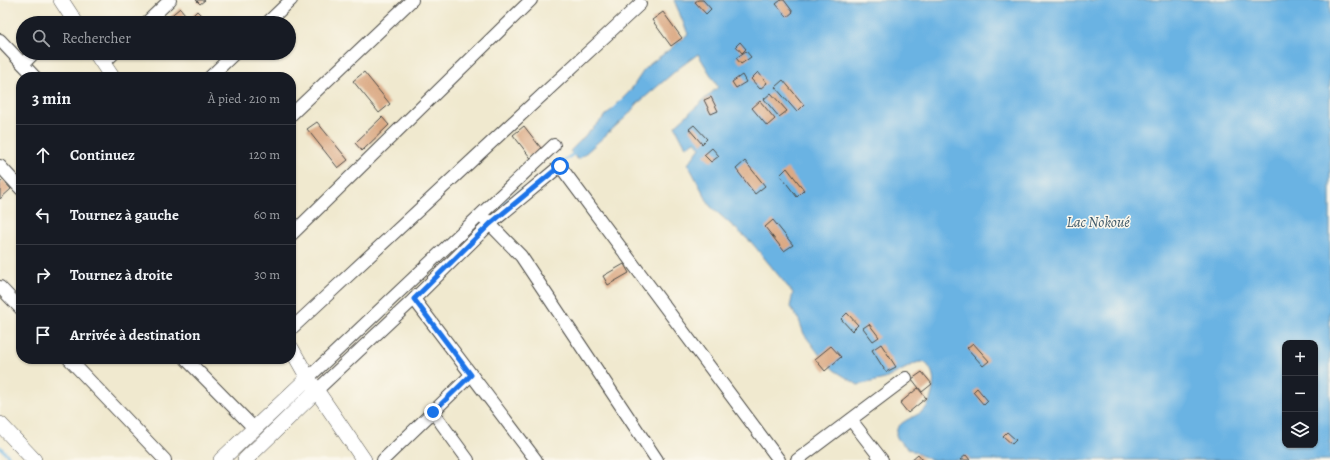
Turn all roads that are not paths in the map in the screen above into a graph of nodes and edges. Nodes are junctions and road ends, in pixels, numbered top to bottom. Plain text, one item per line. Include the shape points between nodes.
1 (61, 0) edge
2 (170, 0) edge
3 (291, 0) edge
4 (412, 0) edge
5 (531, 0) edge
6 (640, 4) dead end
7 (69, 16) edge
8 (153, 16) edge
9 (274, 16) edge
10 (0, 40) edge
11 (16, 57) edge
12 (19, 60) edge
13 (27, 60) edge
14 (100, 60) edge
15 (228, 60) edge
16 (23, 64) junction
17 (31, 72) edge
18 (109, 72) edge
19 (215, 72) edge
20 (296, 110) edge
21 (554, 145) dead end
22 (0, 166) edge
23 (16, 179) edge
24 (481, 215) junction
25 (490, 224) junction
26 (296, 230) edge
27 (0, 287) edge
28 (414, 299) junction
29 (16, 304) edge
30 (296, 325) edge
31 (296, 357) edge
32 (74, 364) edge
33 (191, 364) edge
34 (471, 375) junction
35 (308, 378) junction
36 (906, 378) dead end
37 (316, 391) junction
38 (433, 412) junction
39 (851, 420) junction
40 (0, 424) edge
41 (254, 428) junction
42 (34, 460) edge
43 (164, 460) edge
44 (221, 460) edge
45 (245, 460) edge
46 (364, 460) edge
47 (383, 460) edge
48 (468, 460) edge
49 (536, 460) edge
50 (657, 460) edge
51 (779, 460) edge
52 (797, 460) edge
53 (882, 460) edge

1 - 7 street
2 - 8 street
3 - 9 street
4 - 20 street
5 - 26 street
6 - 30 street
10 - 11 street
12 - 16 street
13 - 16 street
14 - 18 street
15 - 19 street
16 - 17 street
21 - 24 street
22 - 23 street
24 - 25 street
24 - 35 street
25 - 28 street
25 - 50 street via 521,256
25 - 51 street via 560,166
27 - 29 street
28 - 34 street
28 - 37 street
31 - 35 street
32 - 43 street
33 - 41 street
34 - 38 street
34 - 49 street
35 - 37 street
35 - 41 street
36 - 39 street
37 - 45 street
37 - 46 street
38 - 47 street
38 - 48 street
39 - 52 street
39 - 53 street
40 - 42 street
41 - 44 street

